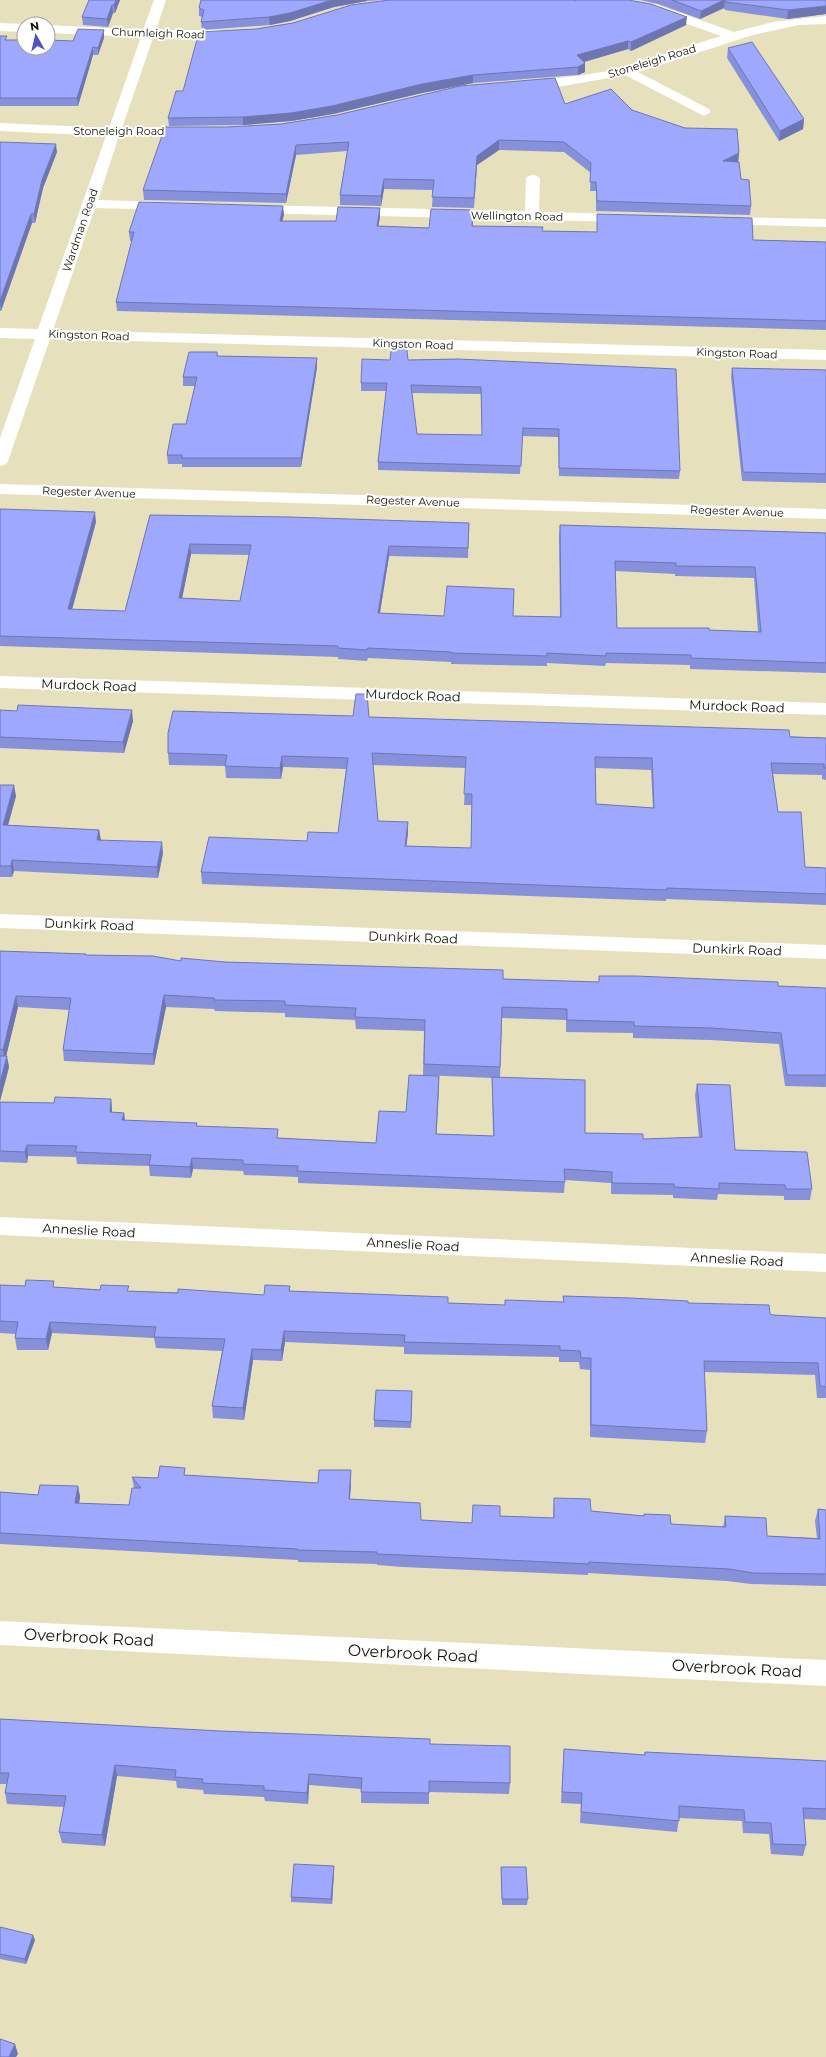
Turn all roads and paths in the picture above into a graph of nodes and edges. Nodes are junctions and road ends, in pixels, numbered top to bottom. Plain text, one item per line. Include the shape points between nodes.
1 (160, 0) edge
2 (614, 0) edge
3 (826, 20) edge
4 (0, 27) edge
5 (16, 28) edge
6 (56, 29) edge
7 (243, 33) edge
8 (149, 34) junction
9 (732, 36) junction
10 (627, 71) junction
11 (511, 86) edge
12 (704, 112) dead end
13 (0, 127) edge
14 (206, 131) edge
15 (114, 132) junction
16 (533, 179) dead end
17 (89, 204) junction
18 (184, 207) edge
19 (239, 208) edge
20 (532, 216) junction
21 (643, 219) edge
22 (707, 220) edge
23 (826, 223) edge
24 (0, 333) edge
25 (45, 334) junction
26 (826, 355) edge
27 (0, 461) edge
28 (0, 489) edge
29 (826, 514) edge
30 (0, 682) edge
31 (826, 709) edge
32 (0, 921) edge
33 (826, 952) edge
34 (0, 1226) edge
35 (826, 1263) edge
36 (0, 1633) edge
37 (826, 1673) edge

1 - 8 street, Wardman Road
2 - 9 street via 654,8
3 - 9 street, Stoneleigh Road via 776,24
4 - 5 street
6 - 8 street, Chumleigh Road
7 - 8 street, Chumleigh Road
8 - 15 street, Wardman Road
9 - 10 street, Stoneleigh Road
10 - 11 street, Stoneleigh Road via 575,81
10 - 12 street
13 - 15 street, Stoneleigh Road
14 - 15 street, Stoneleigh Road
15 - 17 street, Wardman Road
16 - 20 street
17 - 18 street
17 - 25 street, Wardman Road
19 - 20 street, Wellington Road
20 - 21 street, Wellington Road
22 - 23 street
24 - 25 street, Kingston Road
25 - 26 street, Kingston Road
25 - 27 street, Wardman Road
28 - 29 street, Regester Avenue
30 - 31 street, Murdock Road
32 - 33 street, Dunkirk Road
34 - 35 street, Anneslie Road
36 - 37 street, Overbrook Road

